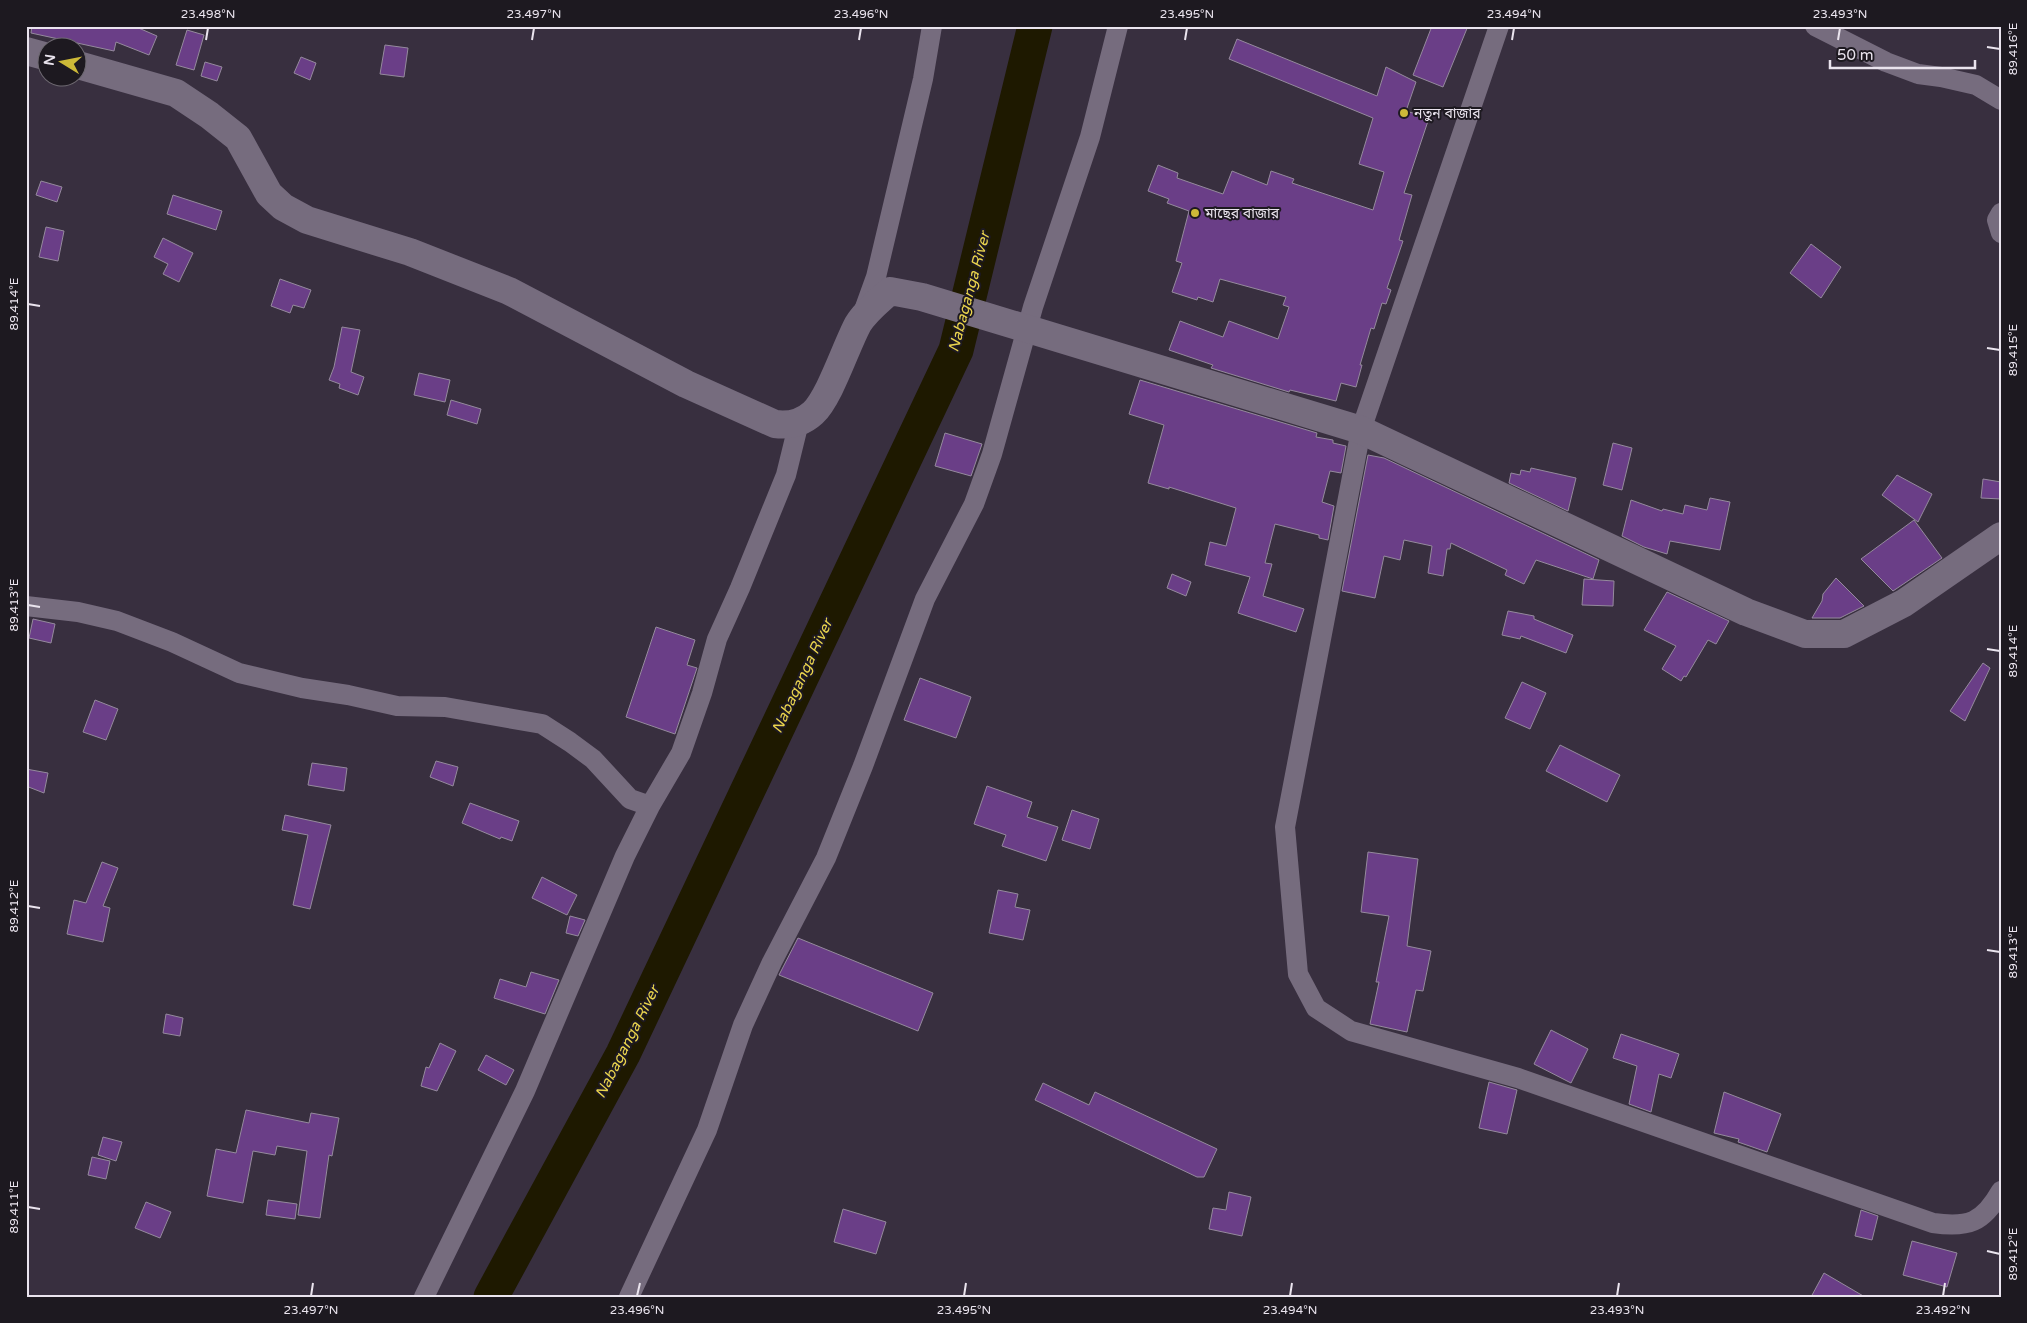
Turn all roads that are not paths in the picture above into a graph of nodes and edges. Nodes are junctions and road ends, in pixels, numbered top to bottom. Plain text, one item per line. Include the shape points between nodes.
1 (932, 26) edge
2 (1118, 26) edge
3 (1499, 26) edge
4 (1815, 26) edge
5 (88, 68) edge
6 (2001, 100) edge
7 (2001, 213) edge
8 (2001, 233) edge
9 (859, 322) junction
10 (1015, 326) junction
11 (800, 422) junction
12 (1361, 430) junction
13 (2001, 536) edge
14 (26, 606) edge
15 (650, 806) junction
16 (2001, 1191) edge
17 (424, 1297) edge
18 (629, 1297) edge

1 - 9 street via 923,79 876,277
2 - 10 street via 1090,137
3 - 12 street
4 - 6 street via 1886,62 1918,74 1976,85
5 - 11 main road via 176,93 209,115 238,138 269,194 283,207 307,220 410,252 509,291 686,384 775,424
7 - 8 street via 1997,220
9 - 10 main road via 890,291 922,297
9 - 11 main road via 825,394 814,412
10 - 12 main road
10 - 18 street via 992,454 974,504 925,599 826,858 743,1025 707,1130
11 - 15 street via 786,475 717,639 681,753
12 - 13 main road via 1746,612 1805,634 1844,634 1904,603
12 - 16 street via 1286,827 1298,974 1316,1008 1351,1031 1518,1078 1933,1223 1956,1226 1976,1220 1994,1203
14 - 15 street via 78,612 117,621 239,673 302,688 398,706 445,707 542,724 592,759 630,799
15 - 17 street via 605,902 526,1091

